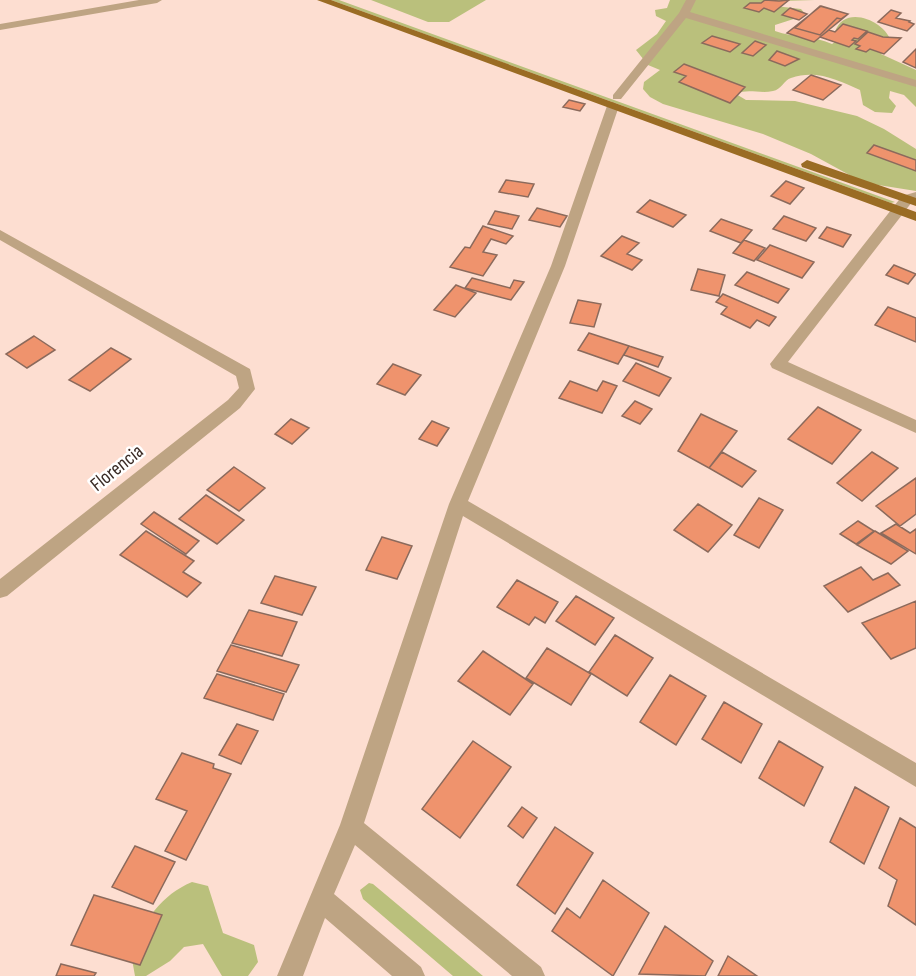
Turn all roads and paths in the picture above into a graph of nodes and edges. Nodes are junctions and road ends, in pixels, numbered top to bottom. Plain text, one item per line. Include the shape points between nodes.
1 (157, 0) edge
2 (322, 0) edge
3 (348, 0) edge
4 (691, 0) edge
5 (684, 14) junction
6 (0, 27) edge
7 (916, 84) edge
8 (615, 101) junction
9 (910, 202) edge
10 (916, 217) edge
11 (0, 234) edge
12 (916, 428) edge
13 (458, 504) junction
14 (0, 590) edge
15 (916, 776) edge
16 (351, 827) junction
17 (320, 898) junction
18 (290, 976) edge
19 (412, 976) edge
20 (532, 976) edge

1 - 6 street
2 - 8 main road
3 - 8 main road
4 - 5 street
5 - 7 street
5 - 8 street
8 - 9 main road
8 - 13 street via 558,266
9 - 10 main road
9 - 12 street via 778,364
11 - 14 street, Florencia via 244,373 247,389 234,404
13 - 15 street
13 - 16 street
16 - 17 street
16 - 20 street
17 - 18 street
17 - 19 street

